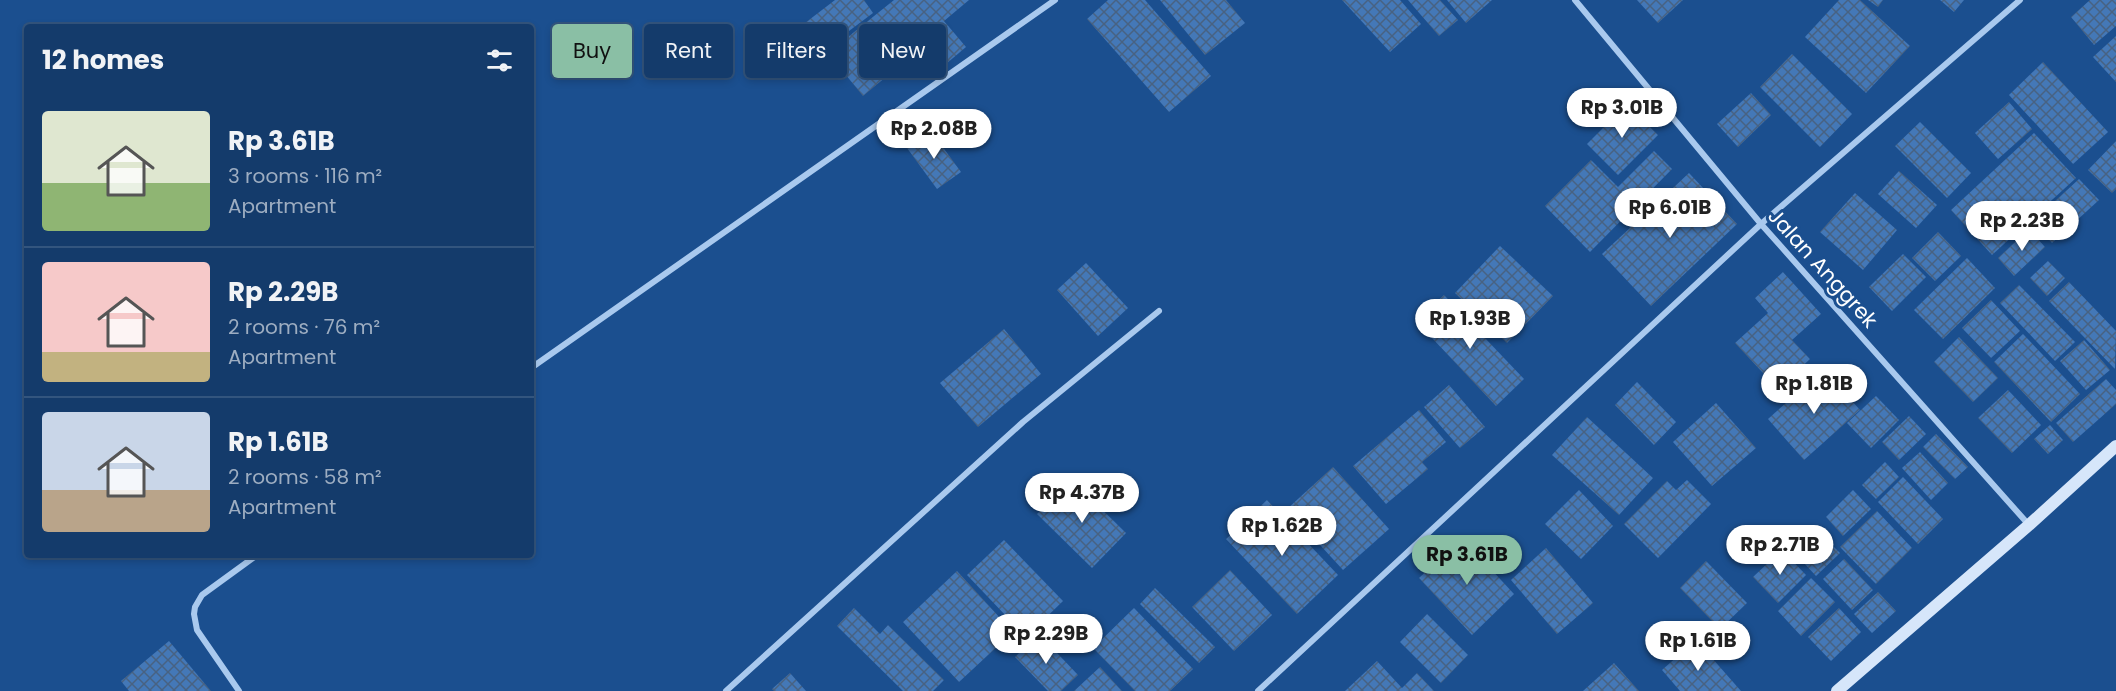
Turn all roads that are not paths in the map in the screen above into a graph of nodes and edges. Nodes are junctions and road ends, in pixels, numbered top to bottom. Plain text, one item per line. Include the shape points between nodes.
1 (1055, 0) edge
2 (1575, 0) edge
3 (2020, 0) edge
4 (1761, 224) junction
5 (1160, 311) dead end
6 (534, 366) edge
7 (2116, 446) edge
8 (2029, 525) junction
9 (253, 558) edge
10 (239, 691) edge
11 (726, 691) edge
12 (1258, 691) edge
13 (1837, 691) edge

1 - 6 street
2 - 4 street, Jalan Anggrek
3 - 4 street
4 - 8 street, Jalan Anggrek
4 - 12 street
5 - 11 street via 1023,422
7 - 8 main road
8 - 13 main road
9 - 10 street via 202,595 194,614 197,630

